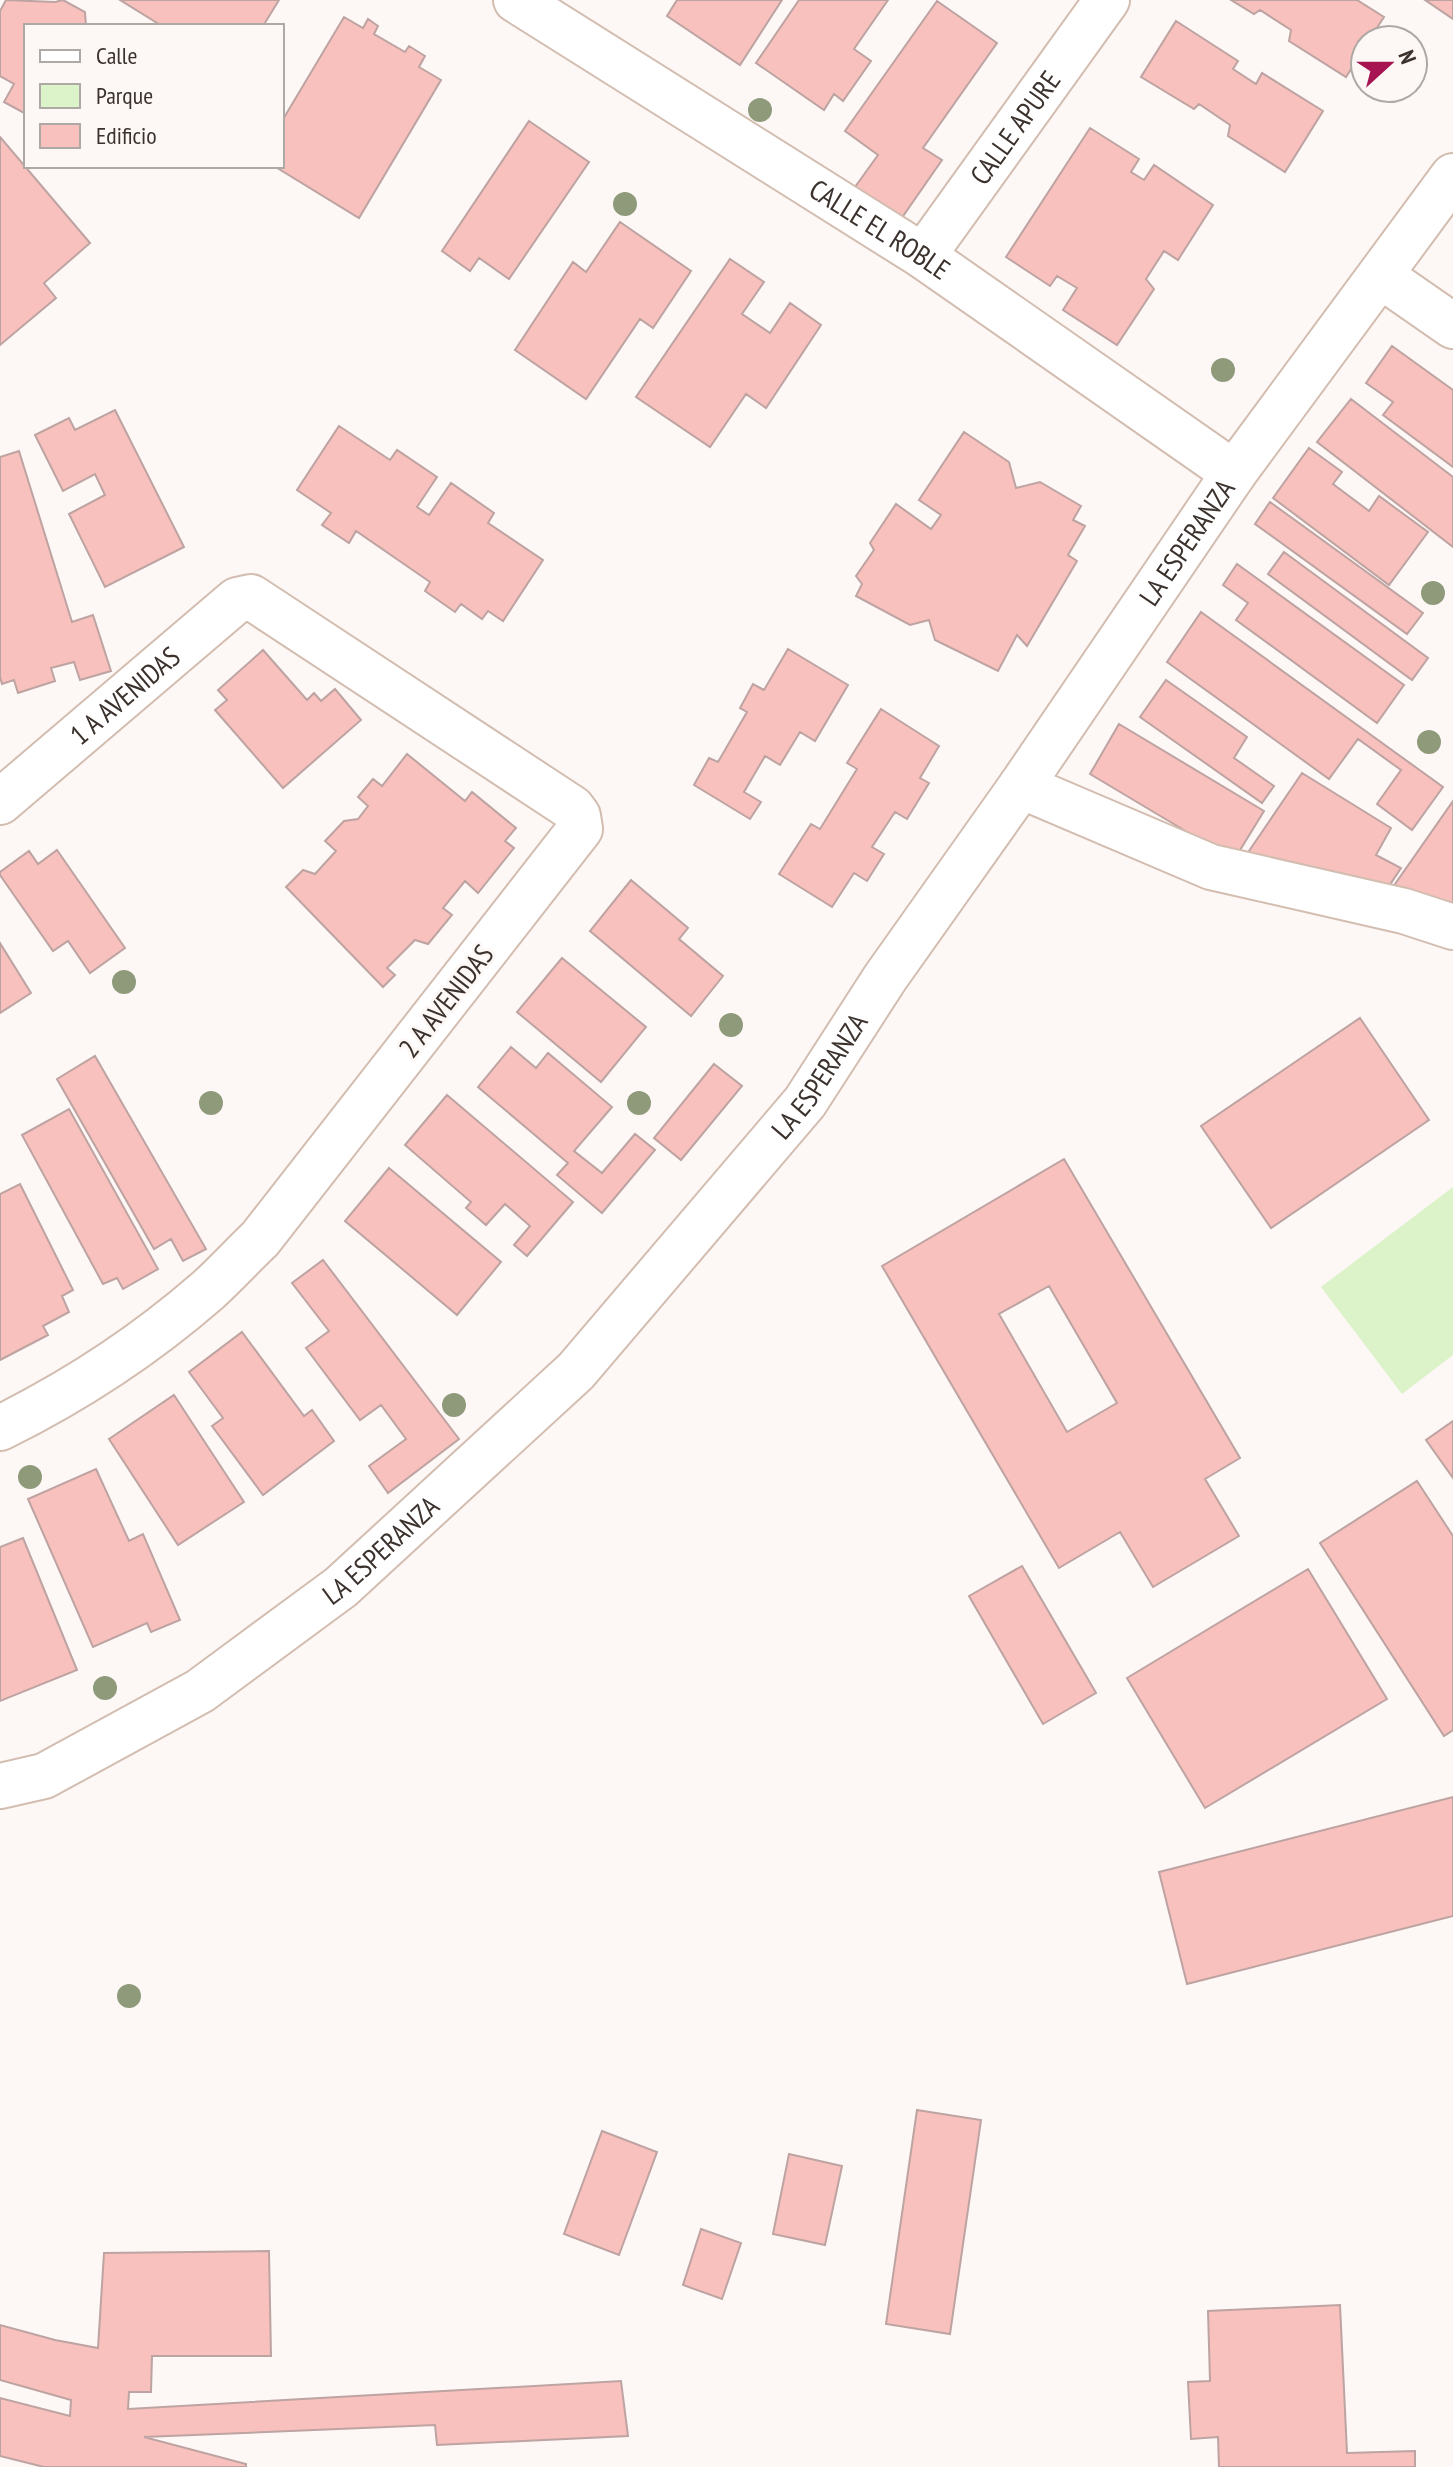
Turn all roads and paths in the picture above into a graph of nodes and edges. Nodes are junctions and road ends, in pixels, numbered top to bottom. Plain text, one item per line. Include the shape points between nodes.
1 (516, 0) edge
2 (1107, 0) edge
3 (1453, 176) edge
4 (923, 256) junction
5 (1381, 276) junction
6 (1453, 326) edge
7 (1234, 473) junction
8 (251, 597) joint
9 (1021, 786) junction
10 (0, 802) edge
11 (1453, 927) edge
12 (0, 1428) edge
13 (0, 1786) edge

1 - 4 street, CALLE EL ROBLE
2 - 4 street, CALLE APURE
3 - 5 street, LA ESPERANZA
4 - 7 street, CALLE EL ROBLE
5 - 6 street
5 - 7 street, LA ESPERANZA
7 - 9 street, LA ESPERANZA
8 - 10 street, 1 A AVENIDAS via 237,600
8 - 12 street, 2 A AVENIDAS via 572,808 580,829 260,1239 207,1291 130,1350
9 - 11 street via 1211,867
9 - 13 street, LA ESPERANZA via 805,1102 576,1371 341,1587 200,1691 44,1776

